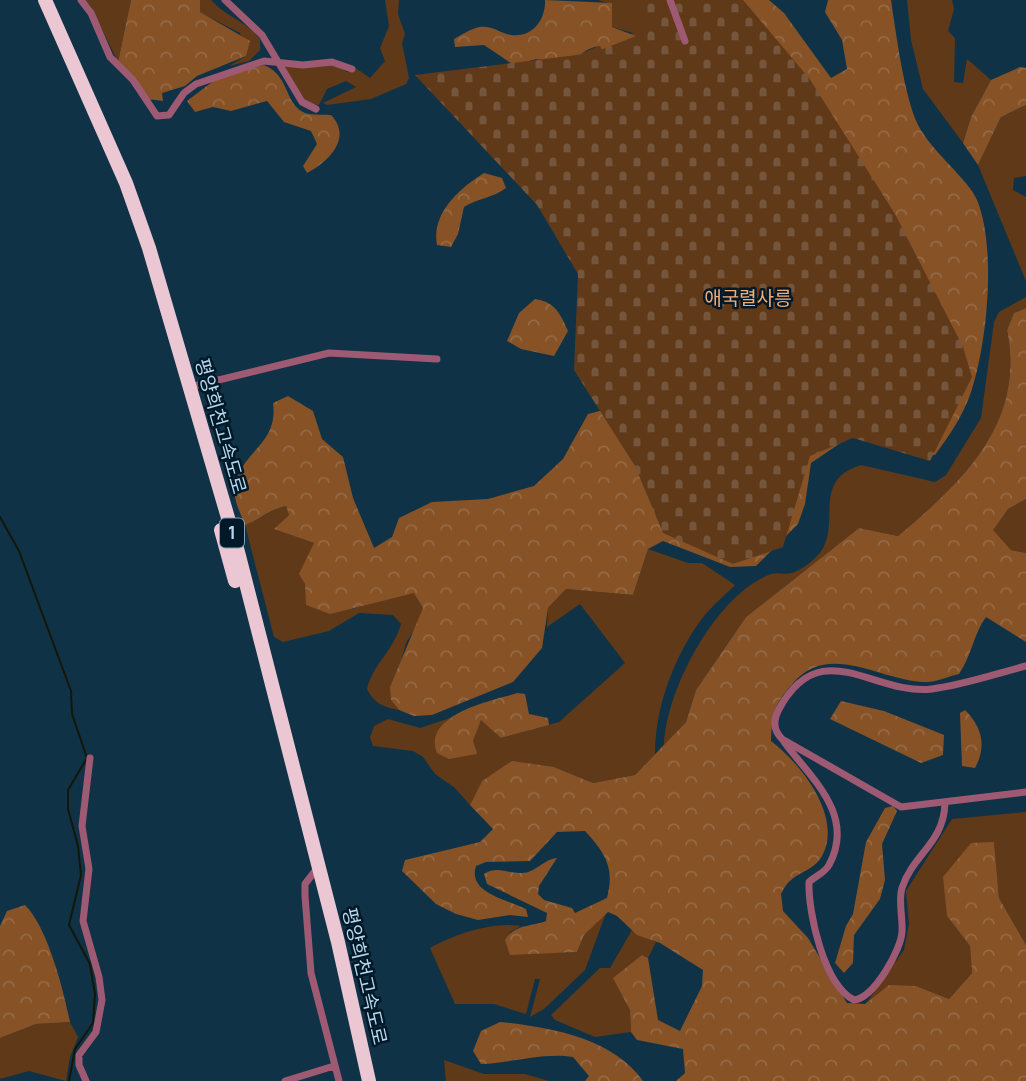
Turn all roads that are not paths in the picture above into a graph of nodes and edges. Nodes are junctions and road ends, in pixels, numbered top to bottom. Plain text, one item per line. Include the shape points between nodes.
1 (39, 0) edge
2 (46, 0) edge
3 (80, 0) edge
4 (225, 0) edge
5 (670, 0) edge
6 (685, 41) dead end
7 (278, 60) junction
8 (352, 69) dead end
9 (316, 109) dead end
10 (437, 359) dead end
11 (189, 387) junction
12 (1026, 666) edge
13 (782, 739) junction
14 (90, 758) dead end
15 (1026, 792) edge
16 (945, 803) junction
17 (314, 871) junction
18 (334, 1066) junction
19 (86, 1081) edge
20 (285, 1081) edge
21 (338, 1081) edge
22 (362, 1081) edge
23 (369, 1081) edge

1 - 17 highway, 평양희천고속도로 / 1 via 127,200 140,240
2 - 11 highway, 평양희천고속도로 / 1 via 130,193
3 - 7 street via 91,13 110,57 133,80 157,116 169,115 190,87 215,75
4 - 7 street via 261,34
5 - 6 street
7 - 8 street via 303,65 338,62
7 - 9 street via 302,102
10 - 11 street via 329,353
11 - 23 highway, 평양희천고속도로 / 1 via 238,552
12 - 13 street via 929,690 833,669 814,674 779,709 774,722
13 - 16 street via 901,807
13 - 16 street via 833,807 835,849 828,867 809,882 809,897 829,968 854,1000 871,990 897,949 902,932 902,889 940,832
14 - 19 street via 82,826 89,879 82,903 102,1000 96,1032 79,1055
15 - 16 street
17 - 18 street via 305,884 306,928 318,1009
17 - 22 highway, 평양희천고속도로 / 1
18 - 20 street
18 - 21 street

